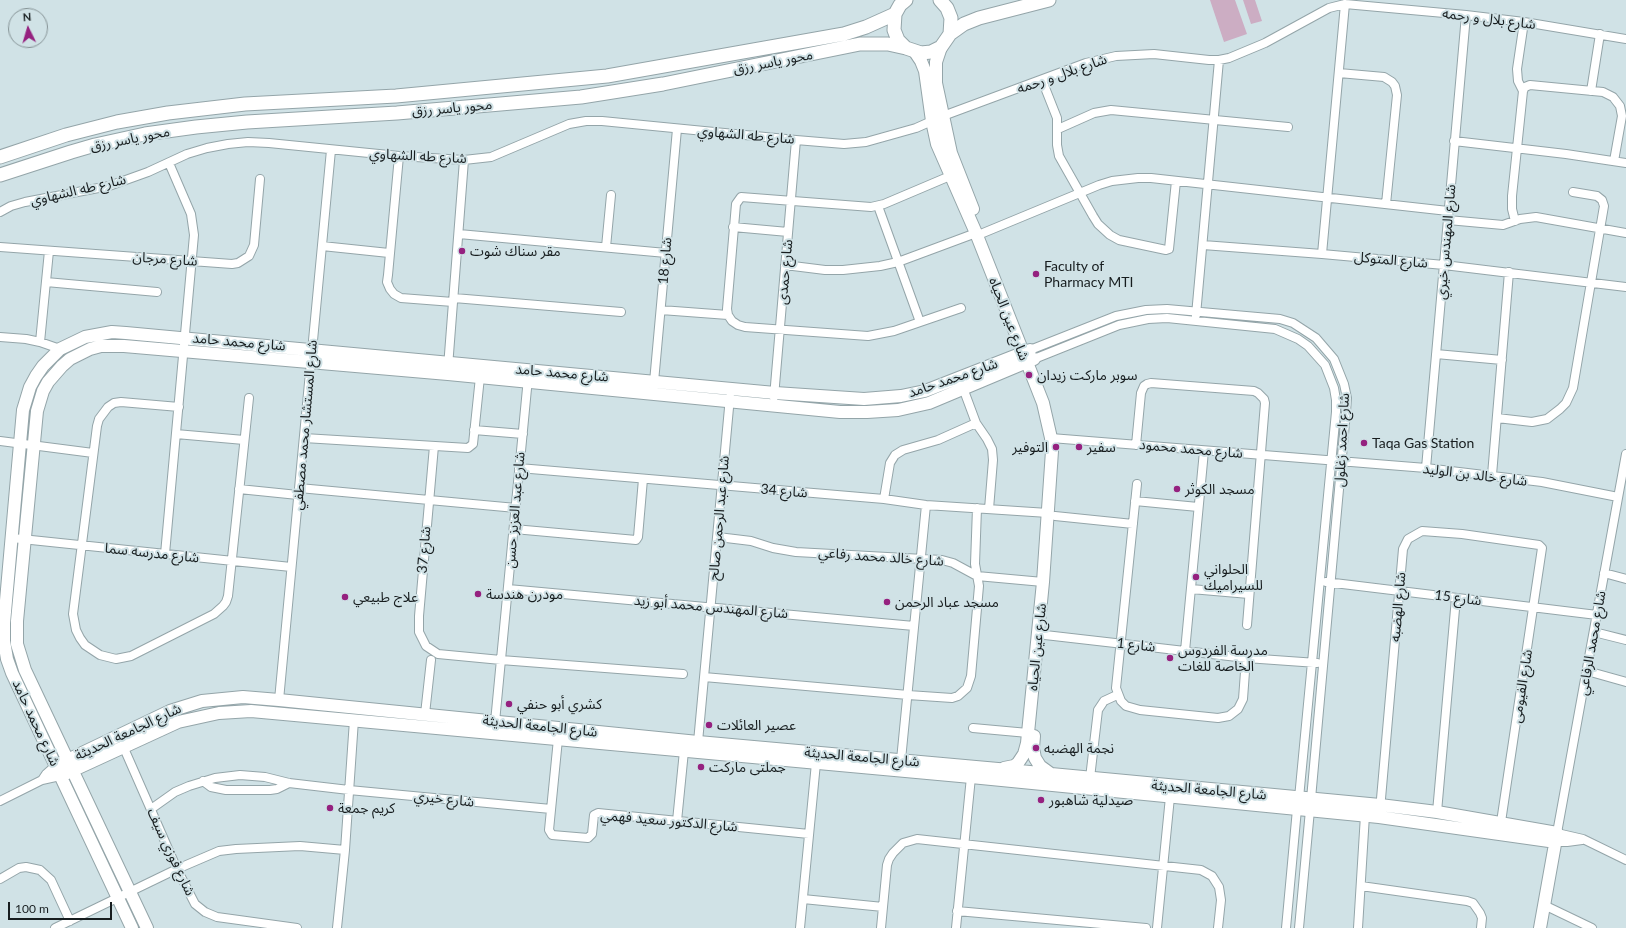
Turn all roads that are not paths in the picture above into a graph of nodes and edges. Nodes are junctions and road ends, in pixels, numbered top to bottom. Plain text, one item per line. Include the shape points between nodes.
1 (906, 0) edge
2 (940, 0) edge
3 (1050, 0) edge
4 (1345, 4) junction
5 (895, 14) junction
6 (1466, 15) junction
7 (1524, 22) junction
8 (950, 34) junction
9 (1600, 34) junction
10 (1626, 39) edge
11 (941, 47) junction
12 (910, 50) junction
13 (1219, 60) junction
14 (1339, 73) junction
15 (1042, 80) junction
16 (1522, 91) junction
17 (1591, 91) junction
18 (943, 116) junction
19 (1214, 120) junction
20 (932, 121) junction
21 (1288, 126) dead end
22 (677, 129) junction
23 (1058, 129) junction
24 (796, 140) junction
25 (1454, 141) junction
26 (1517, 148) junction
27 (331, 150) junction
28 (399, 156) junction
29 (0, 157) edge
30 (464, 160) junction
31 (1614, 161) junction
32 (170, 163) junction
33 (1626, 163) edge
34 (0, 175) edge
35 (950, 176) junction
36 (260, 179) dead end
37 (1176, 181) junction
38 (1208, 185) junction
39 (1573, 192) dead end
40 (1080, 193) junction
41 (611, 194) dead end
42 (1327, 198) junction
43 (790, 201) junction
44 (1386, 204) junction
45 (878, 206) junction
46 (1448, 211) junction
47 (0, 212) edge
48 (1448, 220) junction
49 (1515, 221) junction
50 (733, 227) junction
51 (1600, 228) junction
52 (788, 232) junction
53 (979, 233) junction
54 (1626, 233) edge
55 (459, 234) junction
56 (1203, 245) junction
57 (322, 246) junction
58 (0, 247) edge
59 (606, 248) junction
60 (49, 250) junction
61 (390, 253) junction
62 (666, 253) junction
63 (1322, 254) junction
64 (193, 262) junction
65 (898, 262) junction
66 (785, 265) junction
67 (1444, 265) junction
68 (1510, 272) junction
69 (46, 282) junction
70 (1591, 282) junction
71 (1626, 287) edge
72 (158, 292) dead end
73 (454, 300) junction
74 (961, 308) dead end
75 (661, 310) junction
76 (1196, 311) junction
77 (622, 312) dead end
78 (728, 315) junction
79 (1116, 316) junction
80 (1195, 320) junction
81 (920, 322) junction
82 (1119, 325) junction
83 (780, 330) junction
84 (0, 337) edge
85 (185, 338) junction
86 (40, 342) junction
87 (60, 349) junction
88 (312, 349) junction
89 (184, 350) junction
90 (1436, 354) junction
91 (1028, 356) junction
92 (1502, 360) junction
93 (311, 362) junction
94 (448, 368) junction
95 (528, 375) junction
96 (480, 377) junction
97 (654, 387) junction
98 (963, 388) junction
99 (731, 394) junction
100 (249, 398) dead end
101 (774, 398) junction
102 (179, 407) junction
103 (1497, 418) junction
104 (976, 423) junction
105 (1335, 424) junction
106 (1344, 425) junction
107 (474, 430) junction
108 (176, 434) junction
109 (523, 434) junction
110 (304, 438) junction
111 (1055, 438) junction
112 (244, 440) junction
113 (0, 441) edge
114 (20, 444) junction
115 (34, 445) junction
116 (1136, 445) junction
117 (434, 446) junction
118 (1204, 451) junction
119 (94, 453) junction
120 (1626, 454) edge
121 (1260, 455) junction
122 (1331, 461) junction
123 (1341, 462) junction
124 (520, 468) junction
125 (1426, 468) junction
126 (1492, 475) junction
127 (643, 479) junction
128 (1137, 484) dead end
129 (722, 486) junction
130 (1623, 487) edge
131 (239, 489) junction
132 (298, 492) junction
133 (1618, 497) junction
134 (884, 499) junction
135 (429, 500) junction
136 (1135, 501) junction
137 (926, 505) junction
138 (1198, 507) junction
139 (516, 508) junction
140 (977, 508) junction
141 (989, 509) junction
142 (1052, 515) junction
143 (1133, 524) junction
144 (514, 529) junction
145 (718, 537) junction
146 (12, 538) junction
147 (25, 540) junction
148 (82, 546) junction
149 (1542, 550) joint
150 (165, 554) junction
151 (921, 559) junction
152 (232, 560) junction
153 (292, 567) junction
154 (1604, 573) junction
155 (977, 576) junction
156 (1626, 580) edge
157 (1043, 582) junction
158 (1320, 582) junction
159 (1330, 583) junction
160 (4, 585) edge
161 (508, 589) junction
162 (1190, 589) junction
163 (1399, 591) junction
164 (1249, 594) junction
165 (1456, 598) junction
166 (711, 607) junction
167 (1534, 607) junction
168 (1597, 615) junction
169 (1248, 625) dead end
170 (914, 626) junction
171 (1594, 632) junction
172 (1045, 635) junction
173 (1625, 637) edge
174 (1120, 644) junction
175 (3, 651) edge
176 (1185, 651) junction
177 (18, 652) junction
178 (1246, 658) junction
179 (431, 660) dead end
180 (501, 660) junction
181 (1312, 663) junction
182 (1324, 664) junction
183 (1587, 671) junction
184 (683, 674) dead end
185 (704, 677) junction
186 (1626, 682) edge
187 (908, 695) junction
188 (1118, 695) junction
189 (219, 699) junction
190 (279, 700) junction
191 (219, 713) junction
192 (425, 714) junction
193 (354, 720) junction
194 (496, 722) junction
195 (973, 728) dead end
196 (1028, 733) junction
197 (584, 736) junction
198 (558, 739) junction
199 (698, 742) junction
200 (123, 746) junction
201 (684, 751) junction
202 (901, 760) junction
203 (816, 763) junction
204 (876, 763) junction
205 (70, 765) junction
206 (998, 769) junction
207 (58, 771) junction
208 (1053, 774) junction
209 (971, 777) junction
210 (1090, 778) junction
211 (203, 781) junction
212 (289, 783) junction
213 (1135, 788) junction
214 (350, 790) junction
215 (1, 797) edge
216 (1170, 797) junction
217 (1298, 804) junction
218 (1311, 805) junction
219 (151, 809) junction
220 (552, 809) junction
221 (1380, 811) junction
222 (1437, 812) junction
223 (1365, 815) junction
224 (677, 821) junction
225 (1501, 822) junction
226 (809, 834) junction
227 (1556, 837) junction
228 (964, 845) junction
229 (344, 850) junction
230 (1626, 860) edge
231 (1164, 866) junction
232 (178, 869) junction
233 (0, 879) edge
234 (1361, 886) junction
235 (130, 893) junction
236 (118, 899) junction
237 (803, 899) junction
238 (1544, 905) junction
239 (883, 907) junction
240 (958, 911) junction
241 (70, 921) junction
242 (55, 928) edge
243 (132, 928) edge
244 (147, 928) edge
245 (297, 928) edge
246 (337, 928) edge
247 (800, 928) edge
248 (881, 928) edge
249 (956, 928) edge
250 (1146, 928) edge
251 (1157, 928) edge
252 (1218, 928) edge
253 (1286, 928) edge
254 (1299, 928) edge
255 (1358, 928) edge
256 (1481, 928) edge
257 (1540, 928) edge
258 (1592, 928) edge

1 - 5 main road
2 - 8 main road via 952,18
3 - 8 main road via 979,18
4 - 6 street, شارع بلال و رحمه
4 - 13 street, شارع بلال و رحمه via 1329,8 1265,43
4 - 14 street
5 - 12 main road via 894,30 898,40
5 - 29 main road, محور ياسر رزق via 844,34 606,76 396,96 245,104 168,113 72,133
6 - 7 street, شارع بلال و رحمه
6 - 25 street, شارع المهندس خيري
7 - 9 street, شارع بلال و رحمه
7 - 16 street via 1517,69
8 - 11 main road
9 - 10 street, شارع بلال و رحمه
9 - 17 street
11 - 12 main road, محور ياسر رزق via 926,53
11 - 18 street, شارع عين الحياه via 935,73
12 - 20 street, شارع عين الحياه via 921,61 925,71
12 - 34 main road, محور ياسر رزق via 888,44 860,44 663,84 581,97 397,114 247,122 145,134 70,152
13 - 15 street, شارع بلال و رحمه via 1154,54 1116,56 1086,63
13 - 19 street
14 - 42 street
14 - 44 street via 1384,77 1395,86 1397,96
15 - 18 street, شارع بلال و رحمه
15 - 23 street via 1056,113
16 - 17 street via 1530,85
16 - 26 street
17 - 31 street via 1603,92 1613,97 1622,111
18 - 20 street, شارع بلال و رحمه
18 - 53 street, شارع عين الحياه via 954,160
19 - 21 street
19 - 23 street via 1105,110
19 - 38 street
20 - 24 street, شارع طه الشهاوي via 866,142 844,144
20 - 35 street, شارع عين الحياه via 937,144
22 - 24 street, شارع طه الشهاوي
22 - 30 street, شارع طه الشهاوي via 586,121 569,124 491,156
22 - 62 street, شارع 18
23 - 40 street via 1059,156
24 - 43 street, شارع حمدى
25 - 26 street
25 - 46 street, شارع المهندس خيري
26 - 31 street
26 - 49 street via 1512,202
27 - 28 street, شارع طه الشهاوي
27 - 32 street, شارع طه الشهاوي via 248,142 207,148
27 - 57 street, شارع المستشار محمد مصطفي
28 - 30 street, شارع طه الشهاوي
28 - 61 street
30 - 55 street
31 - 33 street
32 - 47 street, شارع طه الشهاوي via 109,186 25,202
32 - 64 street via 193,220
35 - 45 street
35 - 53 street, شارع عين الحياه
36 - 64 street, شارع مرجان via 254,245 249,256 232,264
37 - 38 street
37 - 40 street via 1151,178 1124,179
37 - 40 street via 1171,247 1167,250 1119,240 1110,235 1098,224
38 - 42 street
38 - 56 street
39 - 51 street via 1596,196 1602,200 1604,206
40 - 53 street
41 - 59 street
42 - 44 street
42 - 63 street
43 - 45 street
43 - 50 street via 741,197 736,204
43 - 52 street, شارع حمدى
44 - 46 street
45 - 65 street
46 - 48 street, شارع المهندس خيري
48 - 49 street via 1499,225
48 - 67 street, شارع المهندس خيري
49 - 51 street via 1536,217
50 - 52 street
50 - 78 street
51 - 54 street
51 - 70 street
52 - 66 street, شارع حمدى
53 - 65 street
53 - 91 street, شارع عين الحياه
55 - 59 street
55 - 73 street
56 - 63 street, شارع المتوكل
56 - 76 street
57 - 61 street
57 - 88 street, شارع المستشار محمد مصطفي
58 - 60 street, شارع مرجان
59 - 62 street
60 - 64 street, شارع مرجان
60 - 69 street
61 - 73 street via 387,282 394,294 401,298
62 - 75 street, شارع 18
63 - 67 street, شارع المتوكل
64 - 85 street
65 - 66 street via 843,270
65 - 81 street
66 - 83 street, شارع حمدى
67 - 68 street, شارع المتوكل
67 - 90 street, شارع المهندس خيري
68 - 70 street, شارع المتوكل
68 - 92 street
69 - 72 street
69 - 86 street
70 - 71 street, شارع المتوكل
70 - 103 street via 1573,388 1566,403 1554,414 1539,422
73 - 77 street
73 - 94 street
74 - 81 street
75 - 78 street
75 - 97 street, شارع 18
76 - 79 street, شارع احمد زغلول via 1157,309
76 - 80 street
76 - 106 street, شارع احمد زغلول via 1280,319 1293,323 1316,338 1334,359 1340,371 1346,398
78 - 83 street via 738,325
79 - 82 street
79 - 91 street, شارع احمد زغلول
80 - 82 street, شارع احمد زغلول via 1157,318
80 - 105 street, شارع احمد زغلول via 1275,329 1308,346 1324,365 1334,388
81 - 83 street via 868,336
82 - 91 street, شارع احمد زغلول
83 - 101 street, شارع حمدى
84 - 86 street
85 - 87 street, شارع محمد حامد via 105,333 85,337
85 - 88 street, شارع محمد حامد
85 - 89 street
86 - 87 street
87 - 114 street, شارع محمد حامد via 43,366 30,387 23,410
88 - 93 street, شارع المستشار محمد مصطفي
88 - 94 street, شارع محمد حامد
89 - 93 street, شارع محمد حامد
89 - 102 street
89 - 115 street, شارع محمد حامد via 112,345 90,349 70,359 54,373 43,391 37,411
90 - 92 street
90 - 125 street, شارع المهندس خيري
91 - 98 street, شارع محمد حامد
91 - 101 street, شارع محمد حامد via 901,396 858,399
91 - 111 street, شارع عين الحياه via 1053,410
92 - 103 street
93 - 94 street, شارع محمد حامد
93 - 110 street, شارع المستشار محمد مصطفي
94 - 95 street, شارع محمد حامد
94 - 96 street, شارع محمد حامد
95 - 96 street, شارع محمد حامد
95 - 97 street, شارع محمد حامد
95 - 109 street, شارع عبد العزيز حسن
96 - 107 street
97 - 99 street, شارع محمد حامد
98 - 101 street, شارع محمد حامد via 929,403 882,411 840,412
98 - 104 street
99 - 101 street, شارع محمد حامد
99 - 129 street, شارع عبد الرحمن صالح
100 - 112 street
102 - 108 street
102 - 119 street via 121,402 114,404 103,412 99,419
103 - 126 street
104 - 134 street via 938,440 903,450 895,456 890,463
104 - 141 street via 990,444 993,454
105 - 106 street
105 - 122 street, شارع احمد زغلول
106 - 123 street, شارع احمد زغلول
107 - 109 street
107 - 117 street via 473,444 468,448
108 - 112 street
108 - 150 street
109 - 124 street, شارع عبد العزيز حسن
110 - 117 street
110 - 132 street, شارع المستشار محمد مصطفي
111 - 116 street, شارع محمد محمود
111 - 142 street, شارع عين الحياه via 1060,451
112 - 131 street
113 - 114 street
114 - 115 street
114 - 146 street, شارع محمد حامد
115 - 119 street
115 - 147 street, شارع محمد حامد
116 - 118 street, شارع محمد محمود
116 - 121 street via 1141,392 1147,384 1254,391 1261,395 1265,403
117 - 135 street, شارع 37
118 - 121 street, شارع محمد محمود
118 - 138 street
119 - 148 street
120 - 130 street, شارع محمد الرفاعي
121 - 122 street, شارع محمد محمود
121 - 164 street
122 - 123 street, شارع خالد بن الوليد
122 - 158 street, شارع احمد زغلول
123 - 125 street, شارع خالد بن الوليد
123 - 159 street, شارع احمد زغلول
124 - 127 street, شارع 34
124 - 139 street, شارع عبد العزيز حسن
125 - 126 street, شارع خالد بن الوليد
126 - 133 street, شارع خالد بن الوليد
127 - 129 street, شارع 34
127 - 144 street via 636,540
128 - 136 street
129 - 134 street, شارع 34
129 - 145 street, شارع عبد الرحمن صالح
130 - 133 street, شارع محمد الرفاعي
131 - 132 street
131 - 152 street
132 - 135 street
132 - 153 street, شارع المستشار محمد مصطفي
133 - 154 street, شارع محمد الرفاعي
134 - 137 street, شارع 34
135 - 139 street
135 - 180 street, شارع 37 via 418,616 422,639 426,646 438,654
136 - 138 street
136 - 143 street
137 - 140 street, شارع 34
137 - 151 street
138 - 162 street
139 - 144 street, شارع عبد العزيز حسن
140 - 141 street, شارع 34
140 - 155 street
141 - 142 street, شارع 34
142 - 143 street, شارع 34
142 - 157 street, شارع عين الحياه
142 - 172 street, شارع عين الحياه
143 - 174 street
144 - 161 street, شارع عبد العزيز حسن
145 - 151 street, شارع خالد محمد رفاعي via 751,541 796,552
145 - 166 street, شارع عبد الرحمن صالح
146 - 147 street, شارع مدرسه سما
146 - 160 street, شارع محمد حامد
147 - 148 street, شارع مدرسه سما
147 - 177 street, شارع محمد حامد via 16,629
148 - 150 street, شارع مدرسه سما
148 - 152 street via 74,614 76,630 92,651 116,659 138,653 219,610 228,596
149 - 163 street, شارع الهضبه via 1542,546 1539,545 1422,531 1412,536 1405,544
149 - 167 street, شارع الفيومى
150 - 152 street, شارع مدرسه سما
151 - 155 street, شارع خالد محمد رفاعي via 948,561
151 - 170 street
152 - 153 street, شارع مدرسه سما
153 - 190 street, شارع المستشار محمد مصطفي
154 - 156 street
154 - 168 street, شارع محمد الرفاعي
155 - 157 street, شارع خالد محمد رفاعي
155 - 187 street via 971,676 967,688 952,698
157 - 196 street, شارع عين الحياه
158 - 159 street, شارع 15
158 - 181 street, شارع احمد زغلول
159 - 163 street, شارع 15
159 - 182 street, شارع احمد زغلول
160 - 175 street, شارع محمد حامد
161 - 166 street, شارع المهندس محمد أبو زيد
161 - 180 street, شارع عبد العزيز حسن
162 - 164 street
162 - 176 street
163 - 165 street, شارع 15
163 - 221 street, شارع الهضبه
164 - 169 street
165 - 167 street, شارع 15
165 - 222 street
166 - 170 street, شارع المهندس محمد أبو زيد
166 - 185 street, شارع عبد الرحمن صالح
167 - 168 street, شارع 15
167 - 225 street, شارع الفيومى
168 - 171 street, شارع محمد الرفاعي
170 - 187 street
171 - 173 street
171 - 183 street, شارع محمد الرفاعي
172 - 174 street, شارع 1
172 - 208 street, شارع عين الحياه via 1033,748 1040,766
174 - 176 street, شارع 1
174 - 188 street via 1116,688
175 - 177 street
175 - 207 street, شارع محمد حامد
176 - 178 street, شارع 1
177 - 205 street, شارع محمد حامد
178 - 181 street, شارع 1
178 - 188 street via 1243,699 1234,713 1223,718 1133,709 1126,706
179 - 192 street
180 - 184 street, شارع 37
180 - 194 street, شارع عبد العزيز حسن
181 - 182 street, شارع 1
181 - 217 street, شارع احمد زغلول
182 - 218 street, شارع احمد زغلول
183 - 186 street
183 - 227 street, شارع محمد الرفاعي
185 - 187 street
185 - 199 street, شارع عبد الرحمن صالح
187 - 202 street
188 - 210 street via 1104,701 1098,710
189 - 190 street, شارع الجامعة الحديثة via 243,697
189 - 191 street
189 - 205 street, شارع الجامعة الحديثة via 194,703 170,711
190 - 192 street, شارع الجامعة الحديثة
191 - 193 street, شارع الجامعة الحديثة via 251,711
191 - 200 street, شارع الجامعة الحديثة via 178,722
192 - 194 street, شارع الجامعة الحديثة
193 - 198 street, شارع الجامعة الحديثة
193 - 214 street
194 - 197 street, شارع الجامعة الحديثة
195 - 196 street
196 - 206 street, شارع عين الحياه via 1022,758 1014,766
197 - 198 street, شارع الجامعة الحديثة
197 - 199 street, شارع الجامعة الحديثة
197 - 201 street, شارع الجامعة الحديثة
198 - 220 street
199 - 204 street, شارع الجامعة الحديثة
200 - 205 street, شارع الجامعة الحديثة
200 - 219 street, شارع فوزي سيف
201 - 203 street, شارع الجامعة الحديثة
201 - 224 street
202 - 204 street, شارع الجامعة الحديثة
202 - 206 street, شارع الجامعة الحديثة
203 - 204 street, شارع الجامعة الحديثة
203 - 226 street
204 - 209 street, شارع الجامعة الحديثة
205 - 207 street, شارع الجامعة الحديثة
205 - 235 street, شارع محمد حامد
206 - 208 street, شارع الجامعة الحديثة
207 - 215 street, شارع الجامعة الحديثة
207 - 236 street, شارع محمد حامد
208 - 210 street, شارع الجامعة الحديثة
209 - 213 street, شارع الجامعة الحديثة
209 - 228 street
210 - 213 street, شارع الجامعة الحديثة
211 - 212 street, شارع خيري via 240,775 265,777
211 - 212 street, شارع خيري via 211,787 226,790 270,790
211 - 219 street, شارع خيري via 175,792
212 - 214 street, شارع خيري
213 - 216 street, شارع الجامعة الحديثة
213 - 217 street, شارع الجامعة الحديثة
214 - 220 street, شارع خيري
214 - 229 street
216 - 217 street, شارع الجامعة الحديثة
216 - 231 street
217 - 218 street, شارع الجامعة الحديثة
217 - 253 street, شارع احمد زغلول
218 - 221 street, شارع الجامعة الحديثة
218 - 223 street, شارع الجامعة الحديثة
218 - 254 street, شارع احمد زغلول
219 - 232 street, شارع فوزي سيف
220 - 224 street, شارع الدكتور سعيد فهمي via 549,830 551,834 587,839 592,836 594,816 597,813
221 - 222 street, شارع الجامعة الحديثة
221 - 223 street, شارع الجامعة الحديثة
221 - 227 street, شارع الجامعة الحديثة via 1445,825
222 - 225 street, شارع الجامعة الحديثة
223 - 234 street
224 - 226 street, شارع الدكتور سعيد فهمي
225 - 227 street, شارع الجامعة الحديثة
226 - 237 street
227 - 230 street via 1566,842 1583,840
227 - 238 street
228 - 231 street
228 - 239 street via 917,839 898,848 887,865
228 - 240 street
229 - 232 street via 300,846 230,849 213,853
229 - 246 street
231 - 251 street
231 - 252 street via 1200,870 1212,876 1221,894
232 - 235 street
232 - 245 street, شارع فوزي سيف via 191,898 205,912 217,917
233 - 241 street via 19,868 40,870 51,880
234 - 255 street
234 - 256 street via 1468,901 1480,912
235 - 236 street
235 - 244 street, شارع محمد حامد
236 - 241 street
236 - 243 street, شارع محمد حامد
237 - 239 street
237 - 247 street
238 - 257 street
238 - 258 street
239 - 248 street
240 - 249 street
240 - 250 street
241 - 242 street

